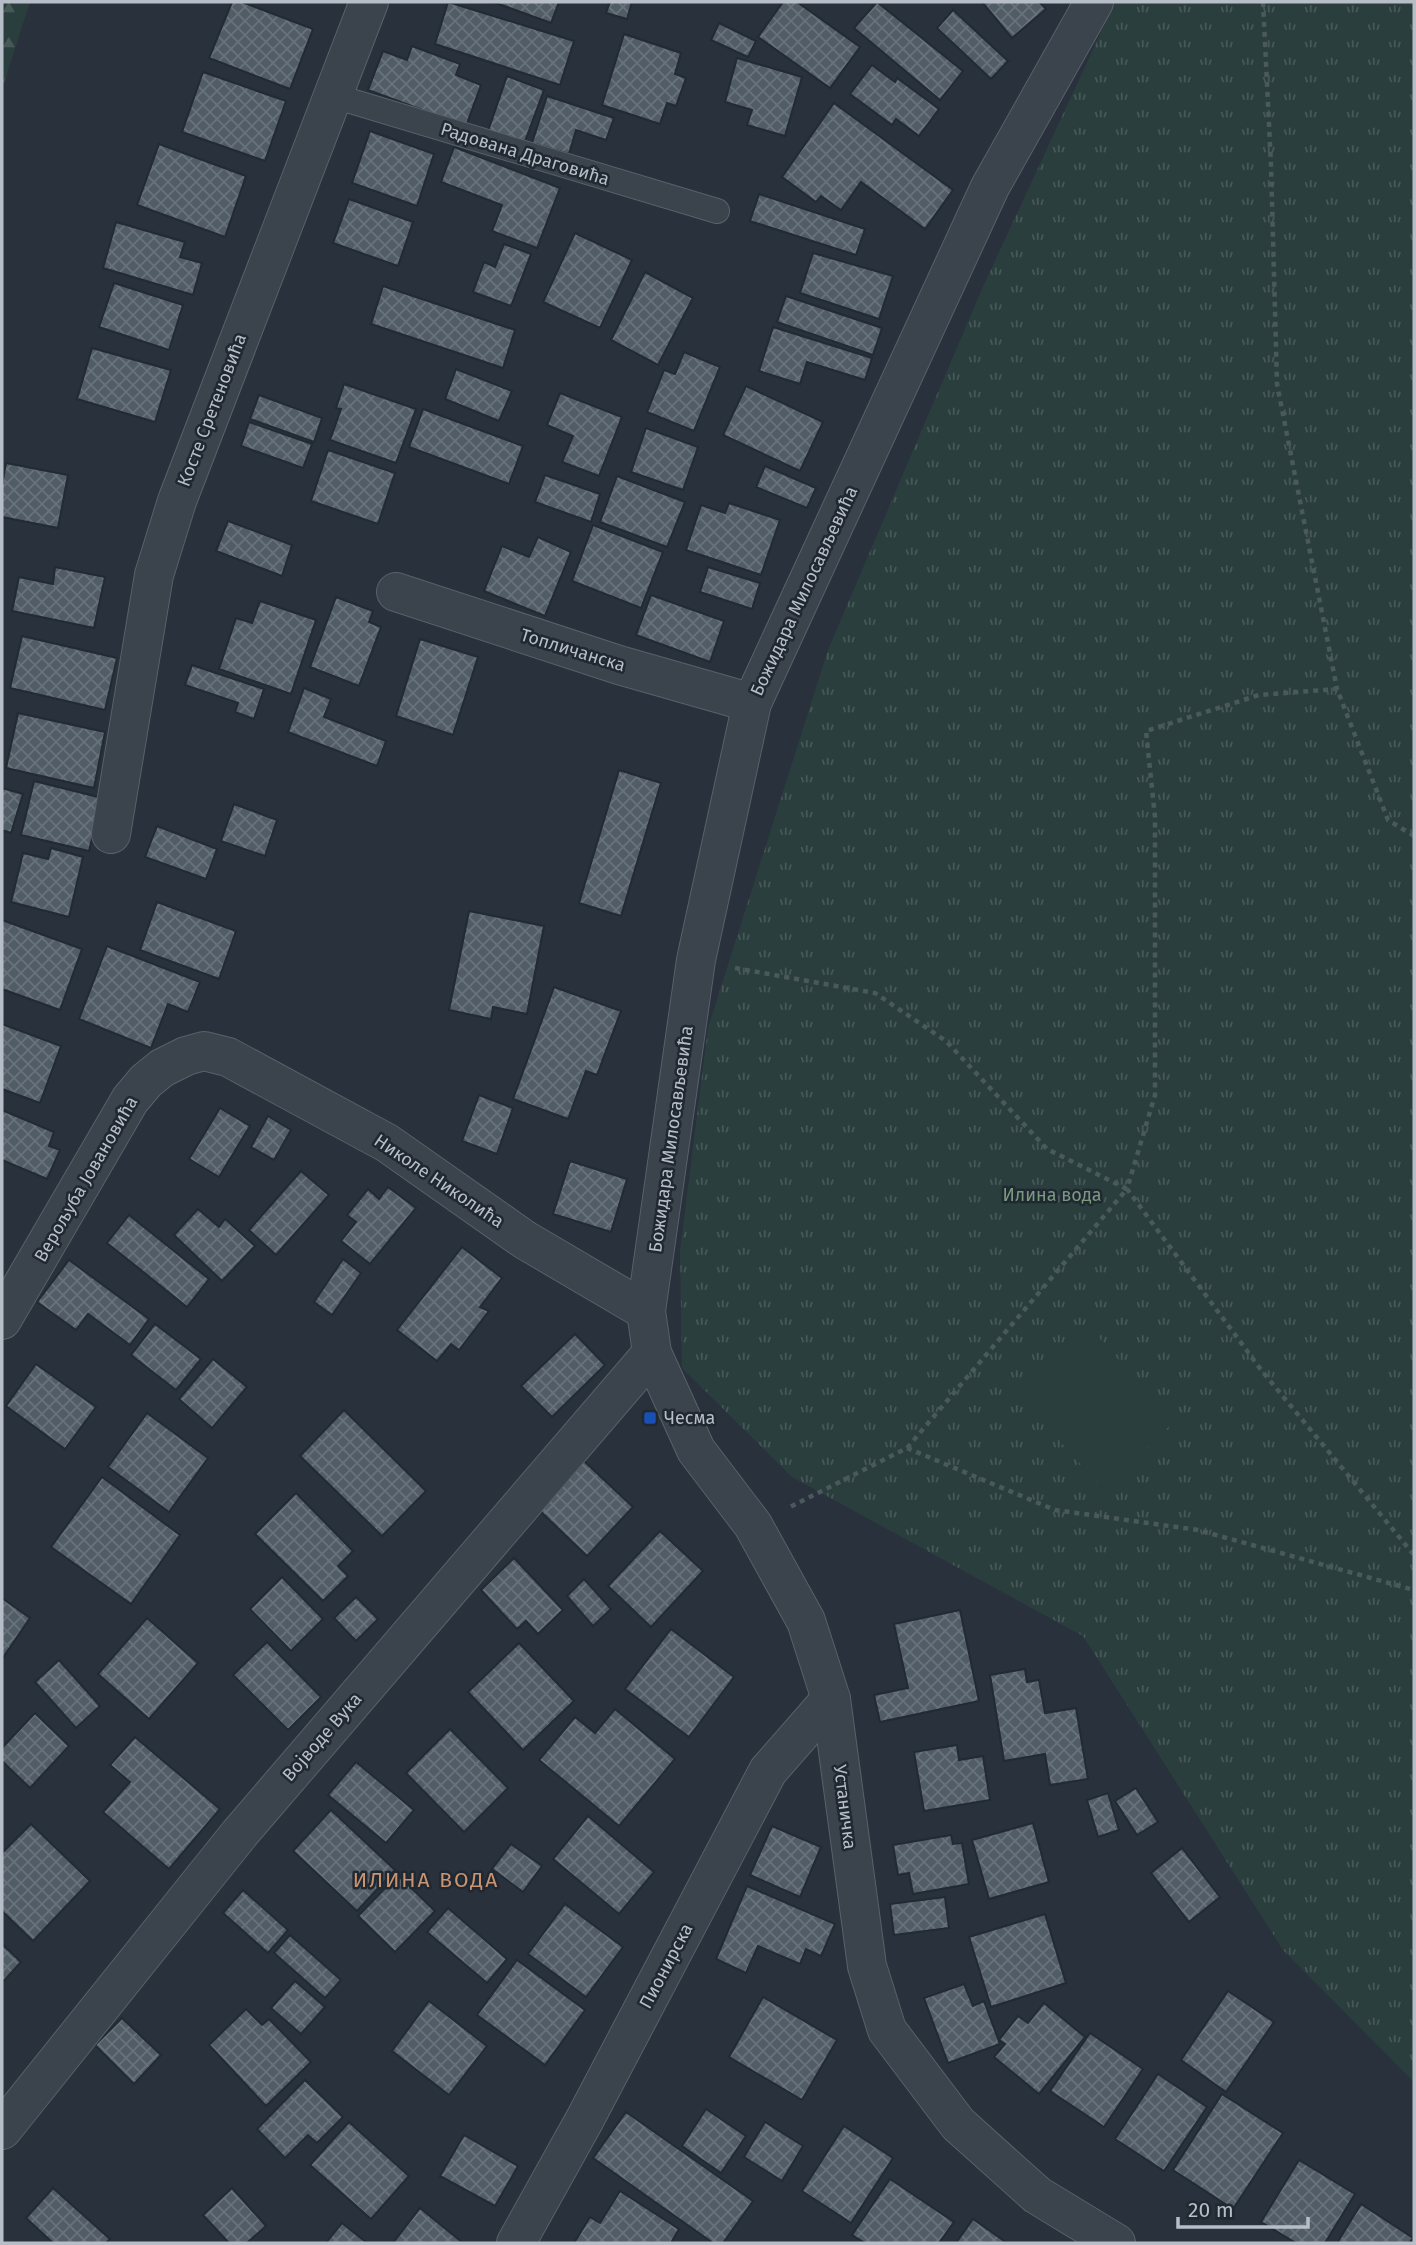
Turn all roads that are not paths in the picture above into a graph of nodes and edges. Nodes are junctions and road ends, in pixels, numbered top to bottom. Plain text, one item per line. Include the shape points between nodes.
1 (369, 2) edge
2 (1094, 2) edge
3 (334, 96) junction
4 (717, 211) dead end
5 (396, 593) dead end
6 (752, 703) junction
7 (111, 834) dead end
8 (228, 1057) joint
9 (646, 1311) junction
10 (2, 1320) edge
11 (652, 1353) junction
12 (831, 1699) junction
13 (2, 2130) edge
14 (516, 2243) edge
15 (1116, 2243) edge

1 - 3 street, Косте Сретеновића
2 - 6 street, Божидара Милосављевића via 990,187
3 - 4 lane, Радована Драговића
3 - 7 street, Косте Сретеновића via 173,513 155,575
5 - 6 street, Топличанска
6 - 9 street, Божидара Милосављевића via 696,960
8 - 9 street, Николе Николића via 387,1143 524,1240
8 - 10 street, Верољуба Јовановића via 204,1051 186,1056 146,1081 130,1100
9 - 11 street, Устаничка
11 - 12 street, Устаничка via 696,1450 753,1525 806,1621
11 - 13 street, Војводе Вука via 240,1833
12 - 14 street, Пионирска via 768,1771
12 - 15 street, Устаничка via 867,1966 887,2030 958,2124 1037,2195

